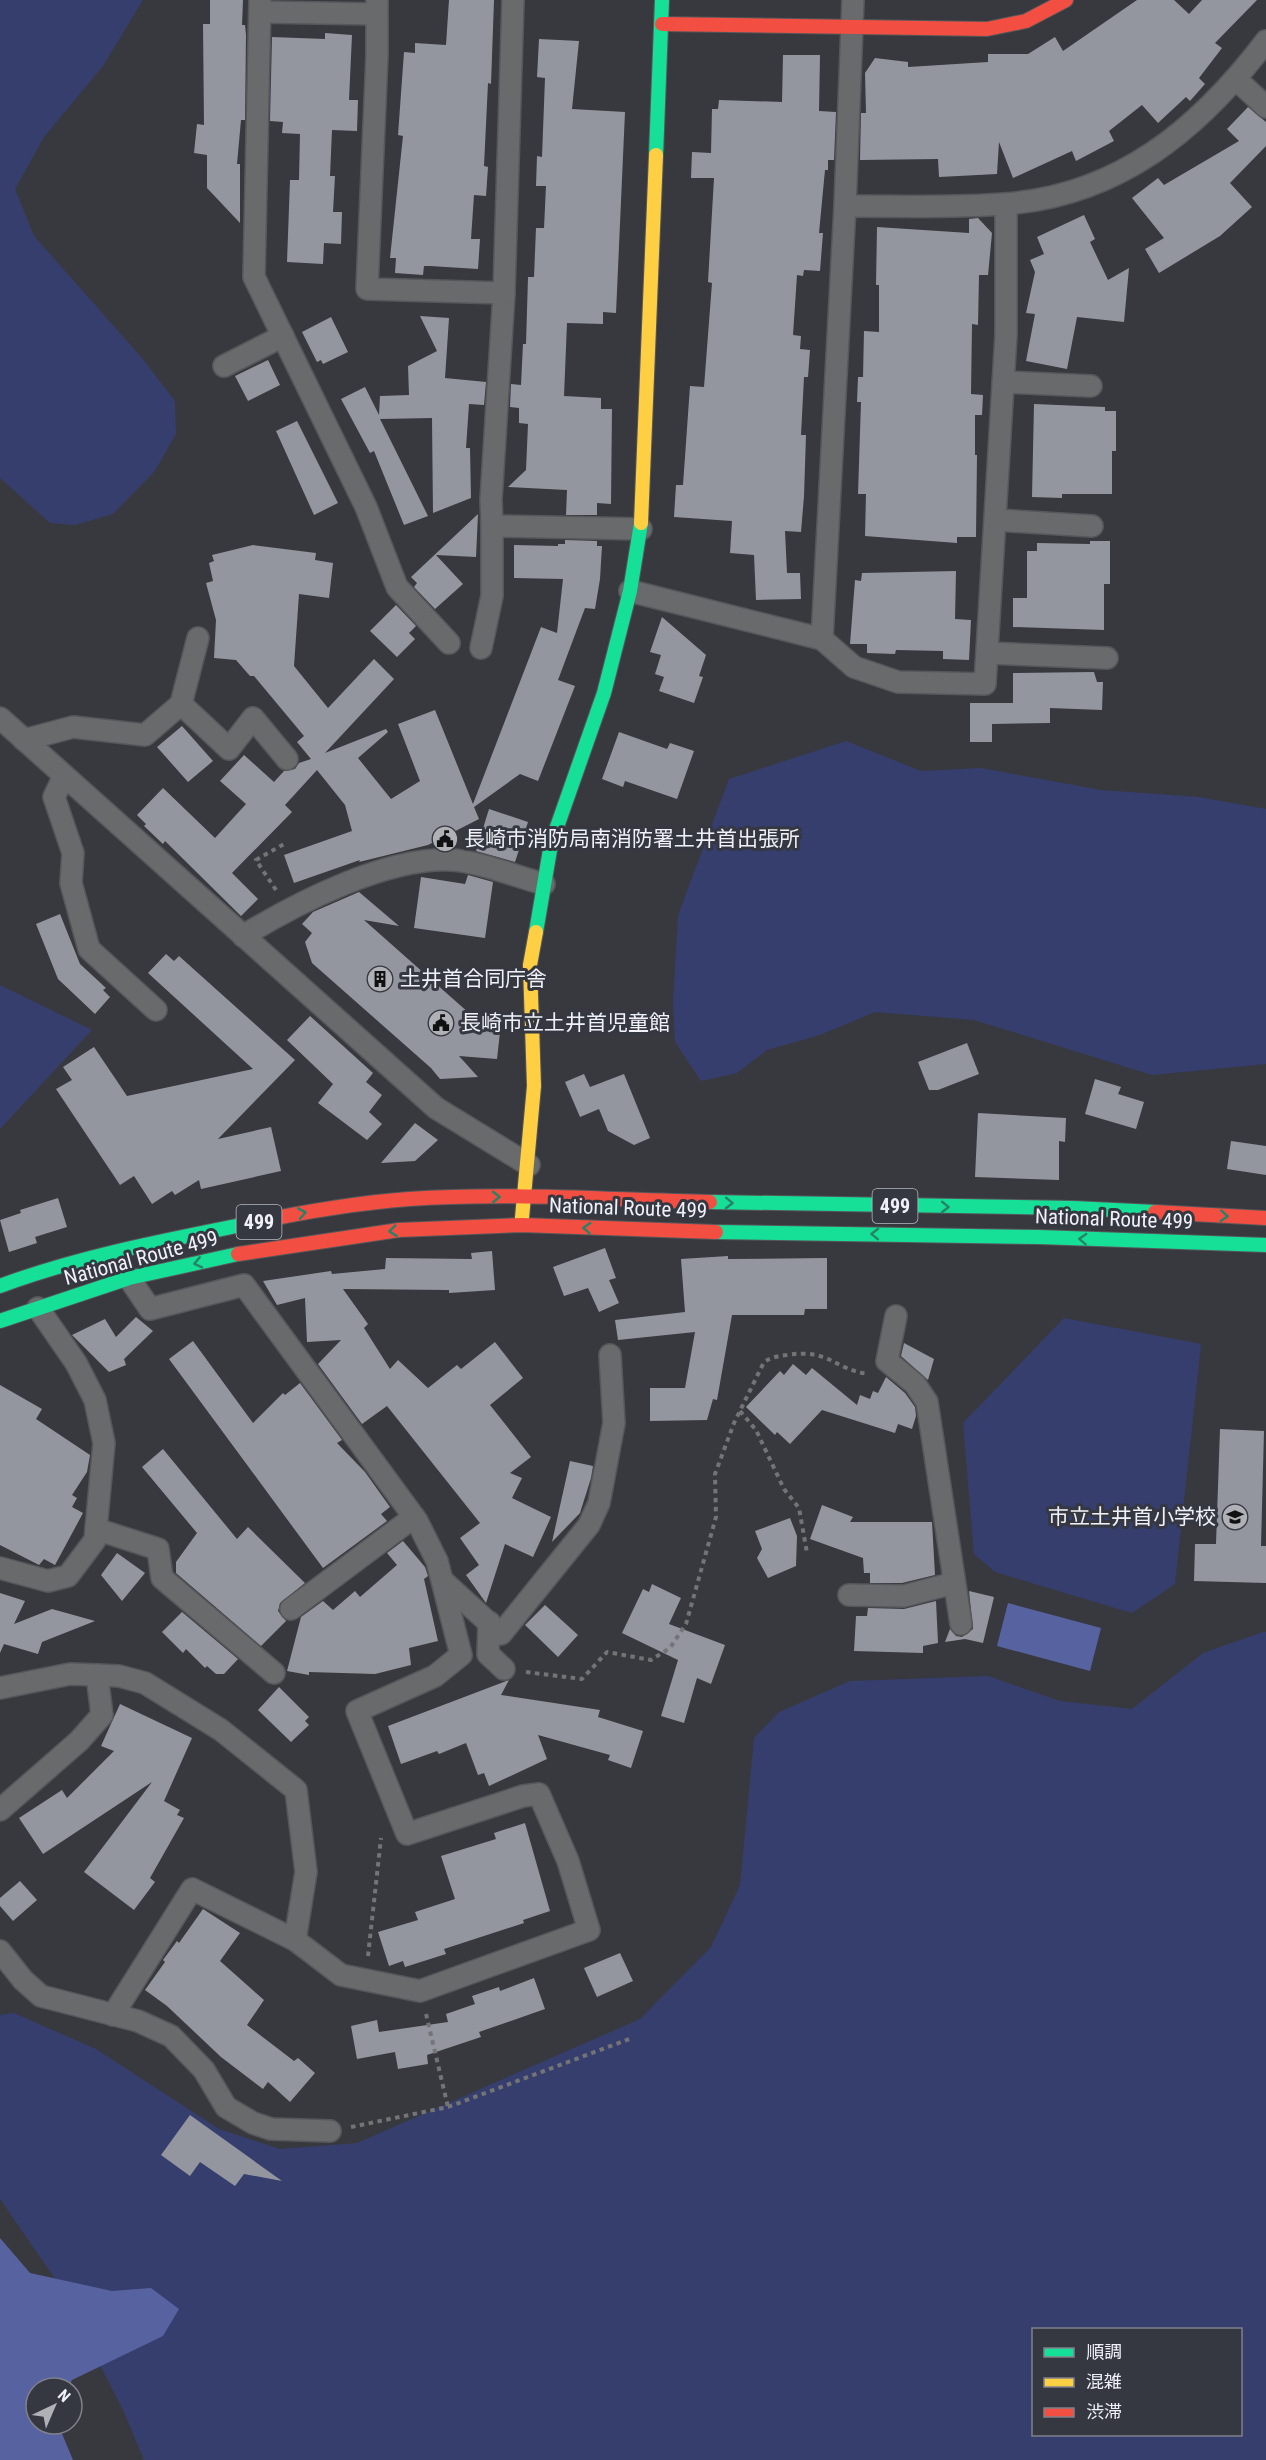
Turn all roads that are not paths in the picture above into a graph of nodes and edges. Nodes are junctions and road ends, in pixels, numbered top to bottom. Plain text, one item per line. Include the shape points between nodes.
1 (513, 0) edge
2 (662, 0) edge
3 (853, 0) edge
4 (1066, 0) edge
5 (260, 6) edge
6 (376, 7) edge
7 (662, 24) junction
8 (854, 28) junction
9 (1266, 41) edge
10 (1236, 79) junction
11 (1266, 107) edge
12 (1006, 204) junction
13 (845, 206) junction
14 (504, 293) junction
15 (283, 336) junction
16 (224, 366) dead end
17 (1003, 382) junction
18 (1090, 386) dead end
19 (996, 520) junction
20 (492, 526) junction
21 (1092, 526) dead end
22 (641, 529) junction
23 (630, 591) junction
24 (198, 638) dead end
25 (822, 639) junction
26 (449, 643) dead end
27 (481, 648) dead end
28 (987, 653) junction
29 (1107, 658) dead end
30 (182, 704) junction
31 (0, 718) edge
32 (24, 740) junction
33 (287, 759) dead end
34 (64, 776) junction
35 (544, 884) junction
36 (243, 936) junction
37 (156, 1010) dead end
38 (528, 1165) junction
39 (524, 1197) junction
40 (1266, 1218) edge
41 (522, 1225) junction
42 (1266, 1245) edge
43 (129, 1278) junction
44 (0, 1286) edge
45 (38, 1308) junction
46 (896, 1316) dead end
47 (0, 1321) edge
48 (610, 1354) dead end
49 (414, 1517) junction
50 (96, 1529) junction
51 (0, 1568) edge
52 (442, 1580) junction
53 (954, 1583) junction
54 (849, 1595) dead end
55 (291, 1609) dead end
56 (489, 1622) junction
57 (961, 1624) dead end
58 (504, 1669) road end
59 (274, 1673) dead end
60 (97, 1675) junction
61 (0, 1688) edge
62 (0, 1810) edge
63 (295, 1940) junction
64 (0, 1951) edge
65 (113, 2015) junction
66 (330, 2131) road end

1 - 14 street
2 - 7 main road
3 - 8 street
4 - 8 main road via 1026,21 987,29
5 - 6 street
5 - 15 street via 254,277
6 - 14 street via 367,289
7 - 8 main road
7 - 22 main road
8 - 13 street
9 - 10 street
10 - 11 street
10 - 12 street via 1209,110 1139,162 1102,181 1057,195
12 - 13 street
12 - 17 street
13 - 25 street
14 - 20 street
15 - 16 street
15 - 26 street via 366,507 397,587
17 - 18 street
17 - 19 street
19 - 21 street
19 - 28 street
20 - 22 street
20 - 27 street via 492,596
22 - 23 main road
23 - 25 street
23 - 35 main road via 604,693 551,844
24 - 30 street
25 - 28 street via 854,667 898,682 985,684
28 - 29 street
30 - 32 street via 145,735 73,728
30 - 33 street via 229,749 254,718
31 - 32 street
32 - 34 street
34 - 36 street
34 - 37 street via 54,797 73,853 71,883 88,949
35 - 36 street via 452,860 417,862 349,882 288,908
35 - 38 main road via 530,965 534,1086
36 - 38 street via 436,1108
38 - 39 main road
39 -> 40 main road, National Route 499 / 499 via 1073,1208
39 - 41 main road
44 -> 39 main road, National Route 499 / 499 via 160,1242 304,1212 409,1199
42 -> 41 main road, National Route 499 / 499
41 -> 43 main road, National Route 499 / 499 via 399,1230 255,1250
43 - 45 main road, National Route 499 / 499
43 - 49 street via 150,1309 244,1285
45 - 47 main road, National Route 499 / 499
45 - 50 street via 76,1363 95,1400 104,1443
46 - 53 street via 887,1361 915,1384 927,1402
48 - 56 street via 614,1423 593,1518 501,1634
49 - 52 street
49 - 55 street
50 - 51 street via 95,1540 68,1576 48,1581
50 - 59 street via 158,1549 162,1578
52 - 56 street
52 - 63 street via 461,1655 435,1676 357,1711 407,1834 539,1794 568,1861 589,1930 420,1991 341,1975
53 - 54 street via 904,1596
53 - 57 street
56 - 58 street via 488,1654
60 - 61 street via 70,1674
60 - 62 street via 102,1715 79,1741
60 - 63 street via 145,1683 221,1730 296,1790 306,1872
63 - 65 street via 192,1889
64 - 65 street via 41,1996
65 - 66 street via 171,2036 204,2070 226,2107 253,2123 281,2130

